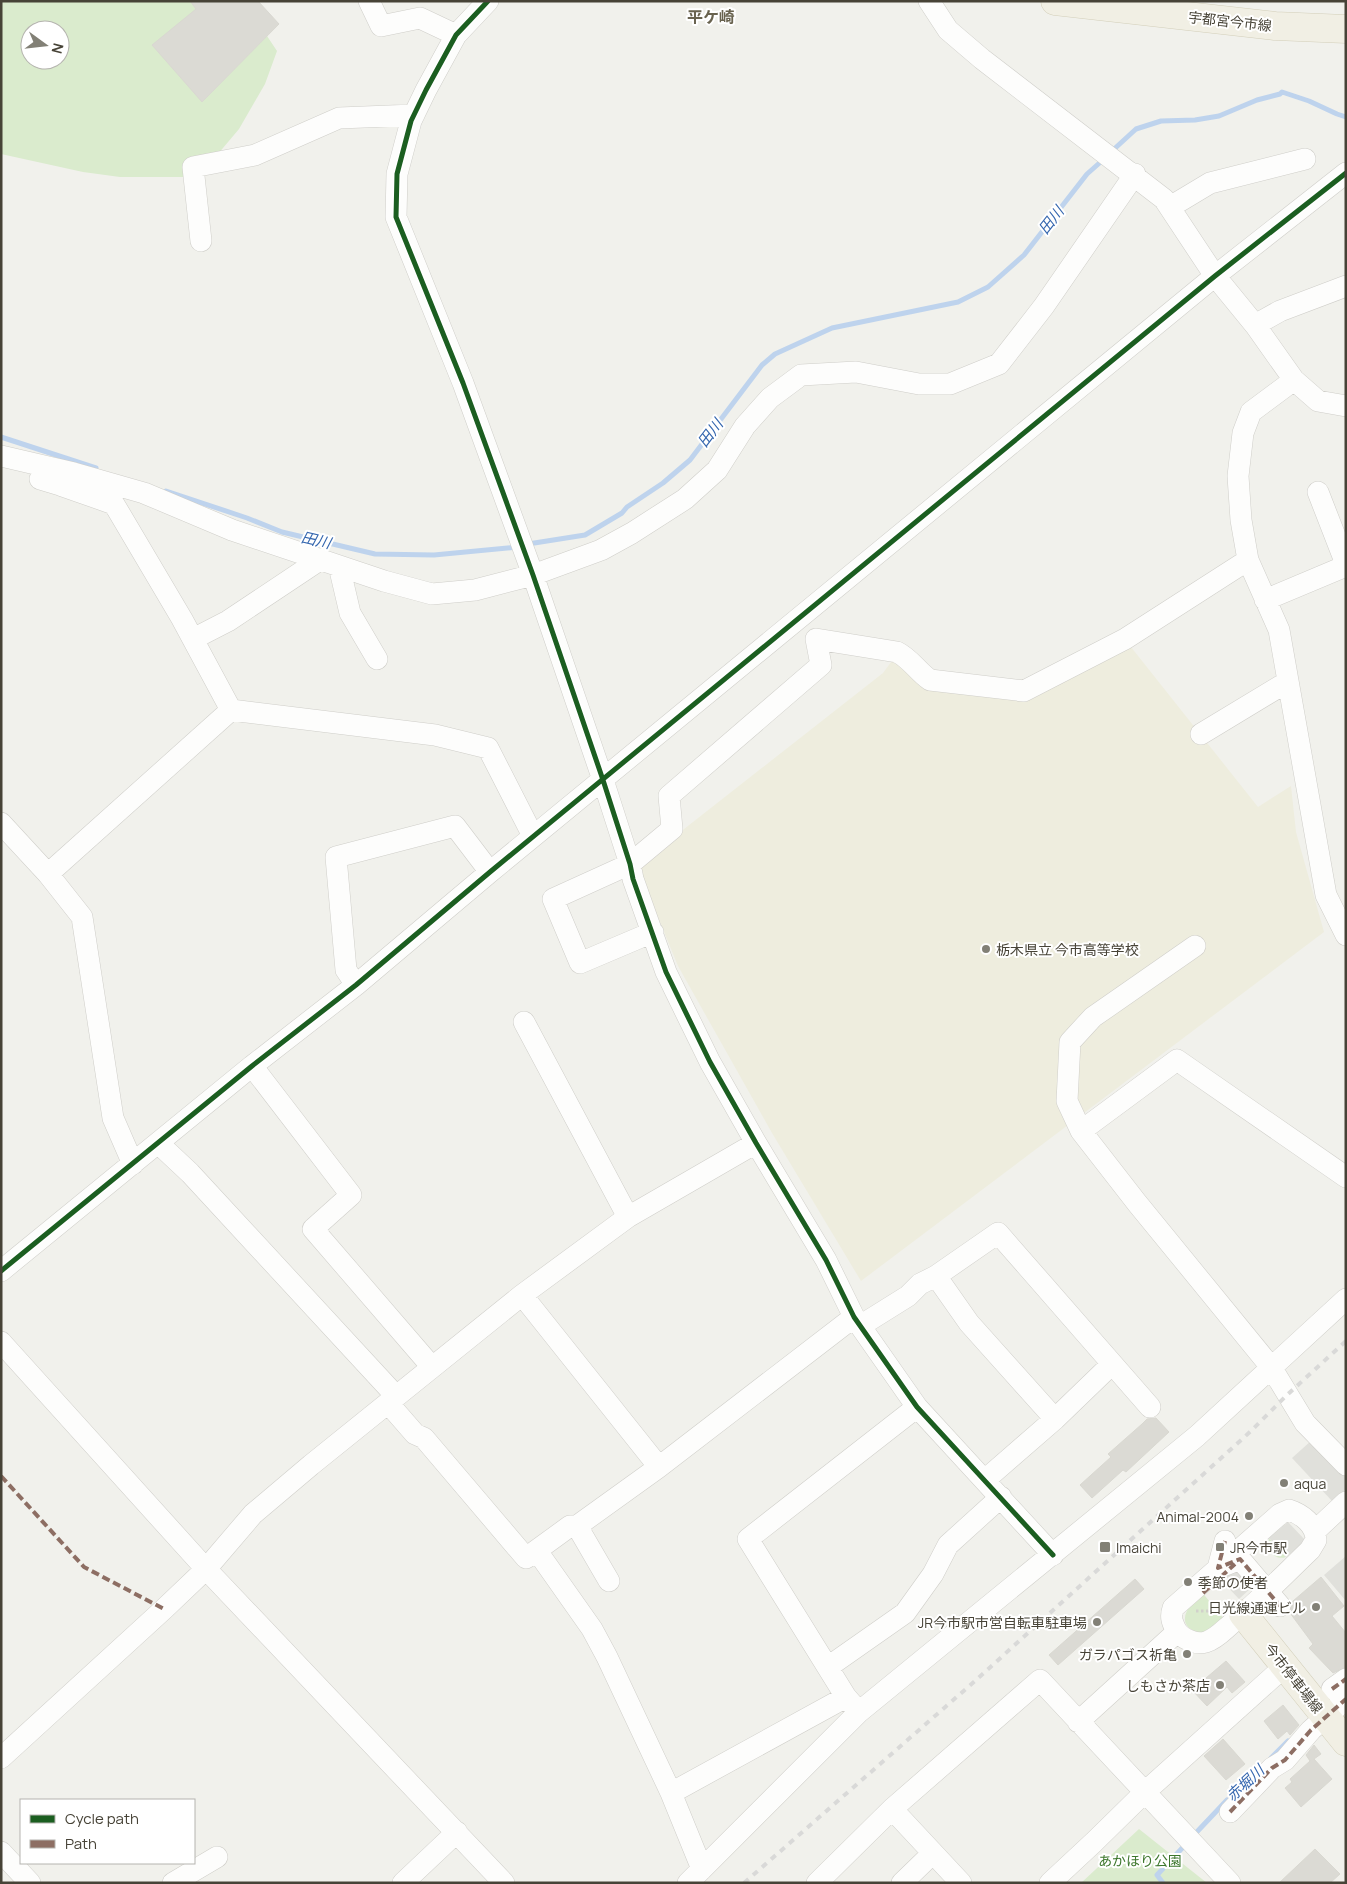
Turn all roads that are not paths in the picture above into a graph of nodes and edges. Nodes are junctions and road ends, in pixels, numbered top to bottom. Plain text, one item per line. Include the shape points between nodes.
1 (369, 1) edge
2 (488, 1) edge
3 (929, 1) edge
4 (1055, 1) edge
5 (1346, 29) edge
6 (456, 35) junction
7 (414, 115) junction
8 (1305, 159) dead end
9 (1346, 173) edge
10 (1135, 174) junction
11 (1170, 207) junction
12 (201, 241) dead end
13 (1215, 276) junction
14 (1346, 286) edge
15 (1255, 325) junction
16 (1294, 380) junction
17 (1346, 406) edge
18 (1, 456) edge
19 (1, 470) edge
20 (1318, 492) dead end
21 (1248, 560) junction
22 (330, 562) junction
23 (1346, 565) edge
24 (533, 575) junction
25 (1265, 600) junction
26 (193, 639) junction
27 (377, 659) dead end
28 (1287, 682) junction
29 (231, 710) junction
30 (1201, 734) dead end
31 (603, 780) junction
32 (1, 823) edge
33 (533, 836) junction
34 (630, 864) junction
35 (490, 872) junction
36 (48, 874) junction
37 (653, 932) junction
38 (1346, 935) edge
39 (1195, 946) dead end
40 (356, 985) junction
41 (524, 1022) dead end
42 (252, 1066) junction
43 (1081, 1131) junction
44 (158, 1143) junction
45 (756, 1143) junction
46 (133, 1164) junction
47 (1346, 1177) edge
48 (628, 1216) junction
49 (1, 1271) edge
50 (936, 1276) junction
51 (522, 1295) junction
52 (1346, 1299) edge
53 (857, 1321) junction
54 (1, 1342) edge
55 (1112, 1364) junction
56 (432, 1367) junction
57 (1271, 1367) junction
58 (392, 1399) junction
59 (917, 1407) junction
60 (1150, 1407) dead end
61 (1055, 1419) junction
62 (1346, 1465) edge
63 (659, 1467) junction
64 (986, 1480) junction
65 (1001, 1497) junction
66 (1346, 1502) edge
67 (577, 1526) junction
68 (1315, 1531) junction
69 (1225, 1541) dead end
70 (537, 1551) junction
71 (1053, 1555) junction
72 (1240, 1559) junction
73 (1218, 1568) junction
74 (206, 1569) junction
75 (609, 1581) dead end
76 (1274, 1598) junction
77 (1204, 1603) dead end
78 (1243, 1614) junction
79 (1178, 1632) junction
80 (1285, 1666) junction
81 (828, 1667) junction
82 (1331, 1700) edge
83 (853, 1705) junction
84 (1078, 1722) junction
85 (1346, 1742) edge
86 (1, 1758) edge
87 (1145, 1792) junction
88 (671, 1793) junction
89 (892, 1809) junction
90 (1230, 1812) dead end
91 (457, 1832) junction
92 (1, 1852) edge
93 (933, 1853) junction
94 (217, 1857) dead end
95 (695, 1876) edge
96 (30, 1883) edge
97 (173, 1883) edge
98 (402, 1883) edge
99 (504, 1883) edge
100 (817, 1883) edge
101 (902, 1883) edge
102 (961, 1883) edge
103 (1050, 1883) edge
104 (1230, 1883) edge

1 - 6 street via 381,26 420,18
2 - 6 street
3 - 10 street via 948,30 982,59
4 - 5 main road, 宇都宮今市線 via 1275,26
6 - 7 street
7 - 12 street via 339,118 255,155 193,167
7 - 24 street via 397,174 396,217 464,383
8 - 11 street via 1210,183
9 - 13 street
10 - 11 street
10 - 24 street via 1049,299 999,364 950,384 919,384 856,372 801,375 770,398 744,426 717,470 685,499 601,550
11 - 13 street
13 - 15 street
13 - 31 street
14 - 15 street via 1280,311
15 - 16 street
16 - 17 street via 1318,401
16 - 21 street via 1251,412 1243,433 1238,476
18 - 22 street via 144,493 232,530
19 - 26 street via 60,484 114,504
20 - 23 street
21 - 25 street
21 - 34 street via 1125,639 1024,691 930,680 898,652 816,639 821,665 669,796 672,829
22 - 24 street via 432,594 475,590
22 - 26 street
22 - 27 street via 350,614
23 - 25 street
24 - 31 street
25 - 28 street via 1279,630
26 - 29 street
28 - 30 street
28 - 38 street via 1326,895
29 - 33 street via 435,735 488,748
29 - 36 street
31 - 33 street
31 - 34 street
32 - 36 street
33 - 35 street
34 - 37 street
34 - 37 street via 553,899 580,963
35 - 40 street
35 - 40 street via 455,826 336,857 346,970
36 - 46 street via 82,917 113,1118
37 - 45 street via 670,980 710,1062
39 - 43 street via 1093,1017 1070,1042 1067,1101
40 - 42 street
41 - 48 street
42 - 44 street
42 - 56 street via 351,1195 313,1229
43 - 47 street via 1177,1060
43 - 57 street
44 - 46 street
44 - 58 street via 197,1181
45 - 48 street
45 - 53 street via 826,1260
46 - 49 street
48 - 51 street
50 - 53 street via 920,1284 908,1296
50 - 55 street via 998,1233
50 - 61 street via 968,1324
51 - 56 street
51 - 63 street
52 - 57 street
53 - 59 street
53 - 63 street
54 - 74 street
55 - 60 street
55 - 61 street
56 - 58 street
57 - 62 street via 1305,1423
57 - 71 street via 1197,1436
58 - 70 street via 415,1434 424,1438 526,1558
58 - 74 street via 253,1514
59 - 64 street
59 - 81 street via 748,1539
61 - 64 street
63 - 67 street
64 - 65 street
65 - 71 street
65 - 81 street via 948,1545 905,1613
66 - 68 street
67 - 70 street via 570,1526
67 - 75 street
68 - 73 street via 1297,1512 1289,1510 1280,1514
68 - 76 street via 1316,1540 1310,1550
69 - 73 street
70 - 88 street via 592,1629
71 - 83 street
72 - 73 street
72 - 76 street
72 - 77 street
73 - 79 street via 1173,1608 1171,1620
74 - 86 street
74 - 91 street
76 - 78 street
78 - 79 street via 1205,1642 1186,1639
78 - 80 main road, 今市停車場線
79 - 84 street
80 - 82 main road, 今市停車場線
80 - 87 street
81 - 83 street
82 - 85 main road, 今市停車場線
82 - 90 street via 1286,1760 1272,1768
83 - 88 street
83 - 95 street
84 - 87 street
84 - 89 street via 1040,1680
87 - 103 street
87 - 104 street
88 - 95 street
89 - 93 street
89 - 100 street
91 - 98 street
91 - 99 street
92 - 96 street
93 - 101 street
93 - 102 street
94 - 97 street

